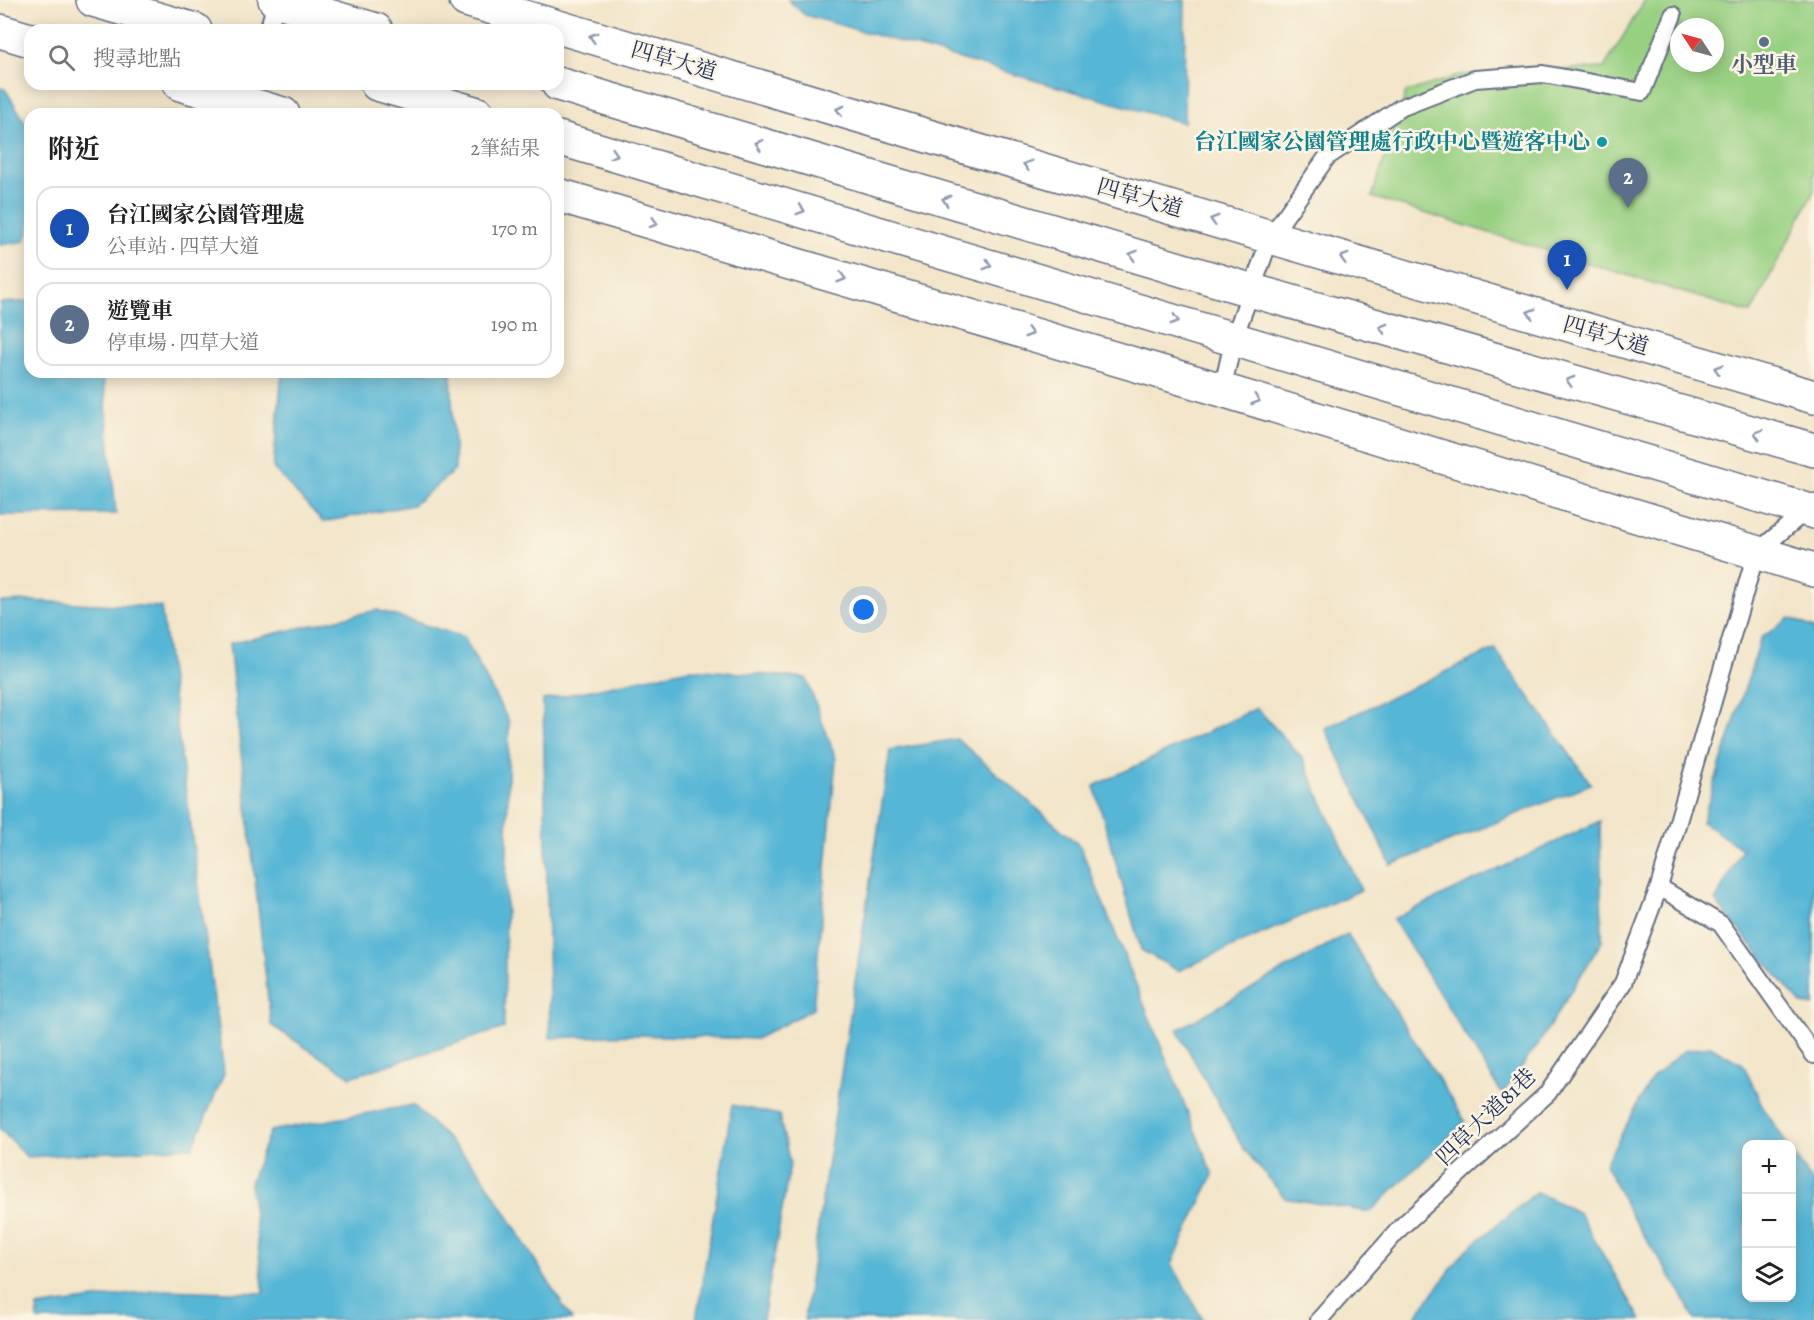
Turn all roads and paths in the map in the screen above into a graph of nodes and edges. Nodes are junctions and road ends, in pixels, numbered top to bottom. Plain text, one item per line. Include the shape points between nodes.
1 (93, 0) edge
2 (277, 0) edge
3 (466, 0) edge
4 (1673, 15) dead end
5 (175, 24) edge
6 (270, 24) edge
7 (356, 24) edge
8 (548, 24) edge
9 (564, 29) edge
10 (0, 31) edge
11 (24, 38) edge
12 (564, 86) edge
13 (221, 90) edge
14 (397, 90) edge
15 (249, 94) edge
16 (273, 108) edge
17 (458, 108) edge
18 (564, 140) edge
19 (564, 197) edge
20 (1271, 236) junction
21 (1250, 290) junction
22 (1234, 338) junction
23 (1222, 390) junction
24 (1814, 397) edge
25 (1814, 450) edge
26 (1812, 510) edge
27 (1756, 553) junction
28 (1814, 570) edge
29 (1659, 887) junction
30 (1814, 1055) edge
31 (1319, 1320) edge

1 - 5 street
2 - 6 lane
2 - 7 street
8 -> 3 street, 四草大道
4 - 20 lane via 1642,92 1544,74 1475,79 1400,108 1327,157
20 -> 9 street, 四草大道
10 - 11 street
21 -> 12 street
13 - 15 street
14 - 17 street
15 - 16 street
18 -> 22 street
19 -> 23 street
20 - 21 lane
24 -> 20 street, 四草大道
21 - 22 lane
25 -> 21 street
22 - 23 lane
22 - 26 street
23 -> 27 street
26 - 27 lane
27 - 28 street
27 - 29 lane, 四草大道81巷
29 - 30 lane via 1721,924
29 - 31 lane, 四草大道81巷 via 1623,983 1548,1093 1401,1227

